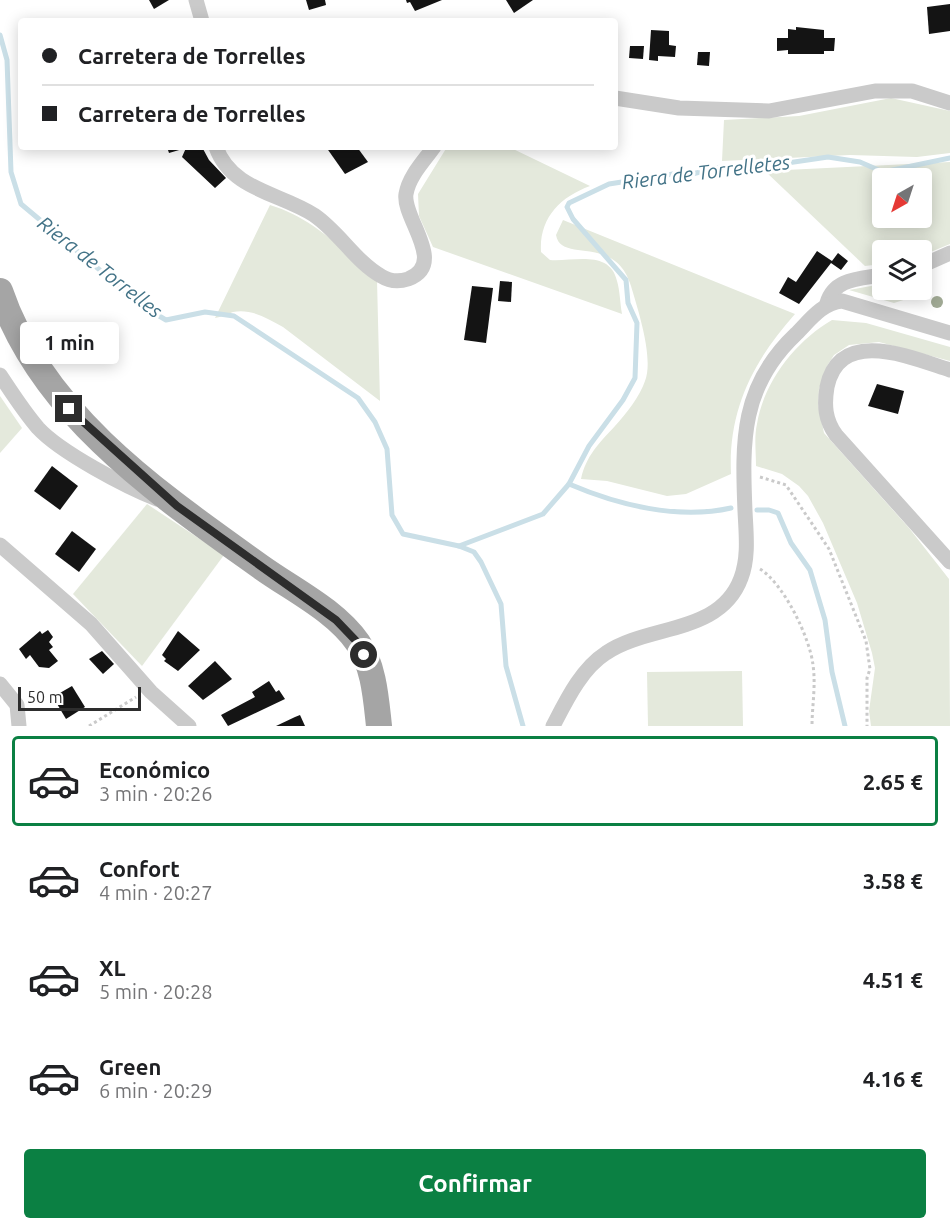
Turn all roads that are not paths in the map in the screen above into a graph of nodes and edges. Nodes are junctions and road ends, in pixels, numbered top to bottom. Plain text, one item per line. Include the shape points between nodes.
1 (196, 0) edge
2 (201, 18) edge
3 (928, 95) junction
4 (950, 95) edge
5 (618, 98) edge
6 (950, 103) edge
7 (218, 150) edge
8 (432, 150) edge
9 (950, 253) edge
10 (932, 261) edge
11 (872, 277) edge
12 (0, 291) edge
13 (827, 303) junction
14 (950, 333) edge
15 (950, 370) edge
16 (0, 375) edge
17 (177, 506) junction
18 (0, 545) edge
19 (950, 562) edge
20 (0, 684) edge
21 (19, 726) edge
22 (189, 726) edge
23 (379, 726) edge
24 (553, 726) edge

1 - 2 street
3 - 4 street
3 - 5 street via 875,90 786,110 761,111 679,108
3 - 6 street
7 - 8 street via 225,165 249,186 313,214 377,273 399,281 418,273 424,263 422,242 406,194
9 - 10 street
11 - 13 street via 843,282
12 - 17 main road via 16,332 52,390 99,439
13 - 14 street via 842,301
13 - 24 street via 773,358 753,393 744,442 746,561 733,594 712,615 606,652 571,693
15 - 19 street via 876,350 852,354 828,382 825,408 836,435
16 - 17 street via 39,429 63,448 137,491
17 - 23 main road via 348,631 369,668
18 - 22 street via 91,624 151,692
20 - 21 street via 17,705

